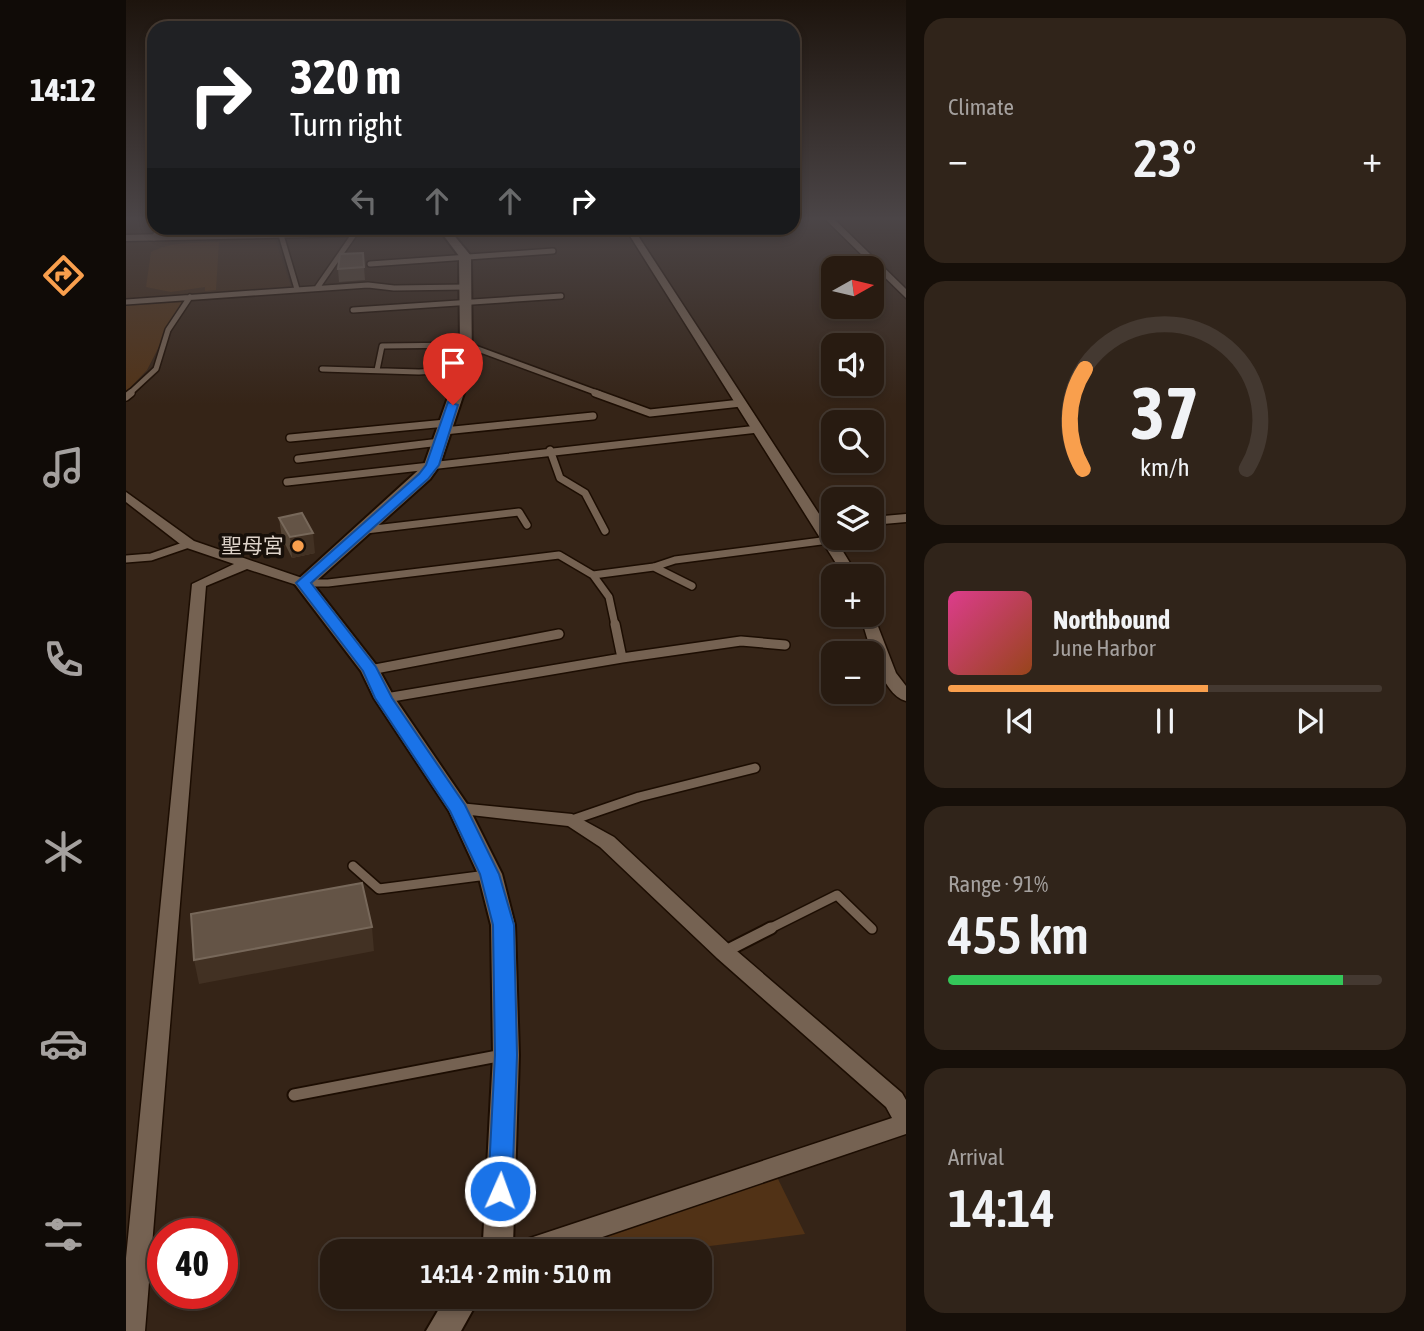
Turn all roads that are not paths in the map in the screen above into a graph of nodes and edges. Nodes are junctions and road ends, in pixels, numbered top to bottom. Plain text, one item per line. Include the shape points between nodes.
1 (294, 280) edge
2 (322, 280) edge
3 (466, 280) edge
4 (662, 280) edge
5 (891, 280) edge
6 (466, 287) junction
7 (317, 288) junction
8 (297, 289) junction
9 (906, 295) edge
10 (190, 296) junction
11 (561, 296) dead end
12 (126, 302) edge
13 (466, 303) junction
14 (353, 310) dead end
15 (467, 345) junction
16 (321, 369) dead end
17 (465, 369) junction
18 (377, 370) junction
19 (126, 397) edge
20 (741, 403) junction
21 (593, 416) dead end
22 (758, 429) junction
23 (443, 432) junction
24 (290, 438) dead end
25 (550, 450) junction
26 (298, 458) dead end
27 (432, 465) junction
28 (287, 482) dead end
29 (126, 496) edge
30 (821, 517) edge
31 (906, 518) edge
32 (884, 520) edge
33 (527, 525) dead end
34 (363, 531) junction
35 (605, 531) dead end
36 (821, 541) edge
37 (190, 544) junction
38 (126, 559) edge
39 (246, 564) junction
40 (654, 567) junction
41 (593, 575) junction
42 (303, 583) junction
43 (692, 586) dead end
44 (872, 627) edge
45 (559, 634) dead end
46 (785, 645) dead end
47 (622, 658) junction
48 (370, 670) junction
49 (906, 696) edge
50 (384, 698) junction
51 (755, 768) dead end
52 (459, 809) junction
53 (572, 820) junction
54 (353, 866) dead end
55 (490, 874) junction
56 (872, 929) dead end
57 (724, 951) junction
58 (506, 1055) junction
59 (295, 1095) dead end
60 (906, 1123) edge
61 (498, 1239) edge
62 (563, 1239) edge
63 (456, 1309) edge
64 (132, 1331) edge
65 (442, 1331) edge

1 - 8 lane
2 - 7 lane
3 - 6 street
4 - 20 street
5 - 9 street
6 - 7 lane
6 - 13 street
7 - 8 lane
8 - 10 lane
10 - 12 lane
10 - 19 lane via 169,330 156,369
11 - 13 lane
13 - 14 lane
13 - 15 street
15 - 17 street
15 - 18 lane via 382,346
15 - 20 lane via 650,413
16 - 18 lane
17 - 18 lane
17 - 23 street
20 - 22 street
21 - 23 lane
22 - 25 lane
22 - 30 street
23 - 24 lane
23 - 26 lane
23 - 27 street
25 - 27 lane
25 - 35 lane via 560,478 585,493
27 - 28 lane
27 - 34 street
29 - 37 street
31 - 32 street
33 - 34 lane via 519,512
34 - 42 street
36 - 40 lane via 675,560
37 - 38 lane via 150,557
37 - 39 street
39 - 42 street
39 - 64 street via 199,584
40 - 41 lane
40 - 43 lane
41 - 42 lane via 559,555
41 - 47 lane via 609,597
42 - 48 street
44 - 49 street via 888,674
45 - 48 lane
46 - 47 lane via 741,641
47 - 50 lane
48 - 50 street
50 - 52 street
51 - 53 lane via 639,797
52 - 53 street
52 - 55 street
53 - 57 street via 607,842
54 - 55 lane via 379,889
55 - 58 street via 503,925
56 - 57 lane via 837,895
57 - 60 street via 894,1100
58 - 59 lane
58 - 61 street
60 - 62 street
63 - 65 street

